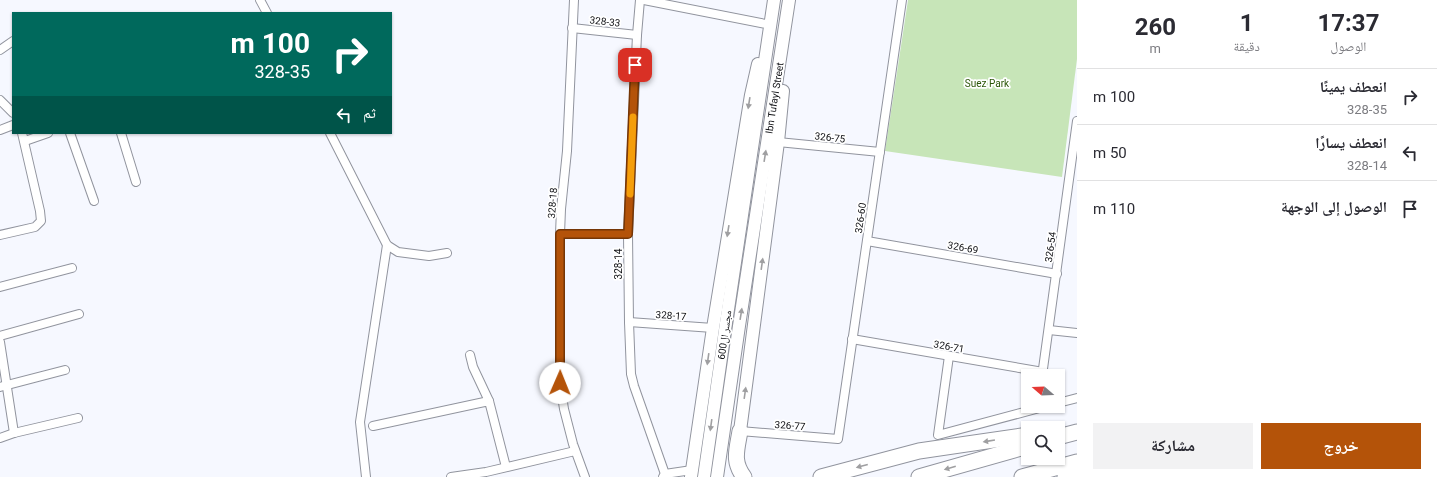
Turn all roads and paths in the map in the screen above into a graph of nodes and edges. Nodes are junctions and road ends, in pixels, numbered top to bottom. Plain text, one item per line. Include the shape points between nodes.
1 (260, 0) edge
2 (574, 0) edge
3 (640, 0) edge
4 (644, 0) edge
5 (774, 0) edge
6 (789, 0) edge
7 (902, 0) edge
8 (266, 12) edge
9 (771, 25) junction
10 (786, 25) junction
11 (572, 28) junction
12 (637, 34) junction
13 (12, 42) edge
14 (0, 50) edge
15 (0, 100) edge
16 (12, 109) edge
17 (1077, 121) edge
18 (12, 125) edge
19 (0, 130) edge
20 (42, 134) edge
21 (70, 134) edge
22 (121, 134) edge
23 (331, 134) edge
24 (23, 137) edge
25 (778, 142) junction
26 (880, 152) junction
27 (136, 182) dead end
28 (1073, 182) edge
29 (745, 193) joint
30 (759, 195) joint
31 (94, 201) dead end
32 (560, 234) junction
33 (628, 234) junction
34 (0, 235) edge
35 (867, 241) junction
36 (387, 245) junction
37 (447, 253) dead end
38 (72, 268) dead end
39 (1057, 274) junction
40 (0, 287) edge
41 (79, 314) dead end
42 (629, 322) junction
43 (713, 328) junction
44 (1049, 330) junction
45 (1077, 333) edge
46 (0, 336) edge
47 (852, 339) junction
48 (0, 342) edge
49 (470, 355) dead end
50 (949, 356) junction
51 (1043, 369) edge
52 (65, 370) dead end
53 (1021, 370) edge
54 (3, 386) edge
55 (1077, 398) edge
56 (489, 401) junction
57 (1065, 401) edge
58 (1021, 412) edge
59 (78, 418) dead end
60 (373, 426) dead end
61 (1077, 427) edge
62 (1065, 429) edge
63 (740, 431) junction
64 (1077, 432) edge
65 (14, 433) junction
66 (1065, 435) edge
67 (1021, 436) edge
68 (0, 438) edge
69 (838, 439) joint
70 (1021, 448) edge
71 (576, 451) junction
72 (1077, 462) edge
73 (506, 467) junction
74 (1077, 472) edge
75 (486, 474) edge
76 (692, 474) edge
77 (664, 475) edge
78 (366, 477) edge
79 (451, 477) edge
80 (585, 477) edge
81 (704, 477) edge
82 (717, 477) edge
83 (744, 477) edge
84 (821, 477) edge
85 (919, 477) edge
86 (1022, 477) edge
87 (1064, 477) edge

1 - 8 street
2 - 11 street, 328-18
3 - 12 street, 328-14
4 - 9 street
5 - 9 street, Ibn Tufayl Street
6 - 10 street, Ibn Tufayl Street
7 - 26 street, 326-60
9 - 29 street, Ibn Tufayl Street
9 -> 43 street via 750,95
10 - 25 street via 786,60
30 -> 10 street, Ibn Tufayl Street
11 - 12 street, 328-33
11 - 32 street, 328-18 via 567,151
12 - 33 street, 328-14
13 - 14 street
15 - 16 street
17 - 28 street, 326-54
18 - 19 street
20 - 24 street
21 - 31 street
22 - 27 street
23 - 36 street
24 - 34 street via 41,221 35,227
25 - 26 street, 326-75
63 -> 25 street
26 - 35 street, 326-60
28 - 39 street, 326-54
29 -> 81 street, مجسر ال600
82 -> 30 street, مجسر ال600
32 - 33 street
32 - 71 street, 328-18 via 560,383 564,409
33 - 42 street, 328-14
35 - 39 street, 326-69
35 - 47 street, 326-60
36 - 37 street via 398,252 429,256
36 - 78 street via 360,422
38 - 40 street
39 - 44 street, 326-54
41 - 46 street
42 - 43 street, 328-17
42 - 77 street, 328-14 via 631,374
43 -> 76 street
44 - 45 street
44 - 51 street, 326-54
47 - 50 street, 326-71
47 - 69 street, 326-60
48 - 54 street
49 - 56 street
50 - 53 street, 326-71
50 - 58 street via 938,435
52 - 54 street
54 - 65 street
55 - 57 street
56 - 60 street
56 - 73 street
59 - 65 street
61 - 62 highway
63 - 69 street, 326-77
63 - 83 highway via 736,458
64 - 66 highway
65 - 68 street
67 -> 84 highway via 919,451
70 -> 85 highway
71 - 73 street
71 - 80 street, 328-18
72 - 86 highway
73 - 75 street
74 - 87 highway
75 - 79 street
76 - 77 street

